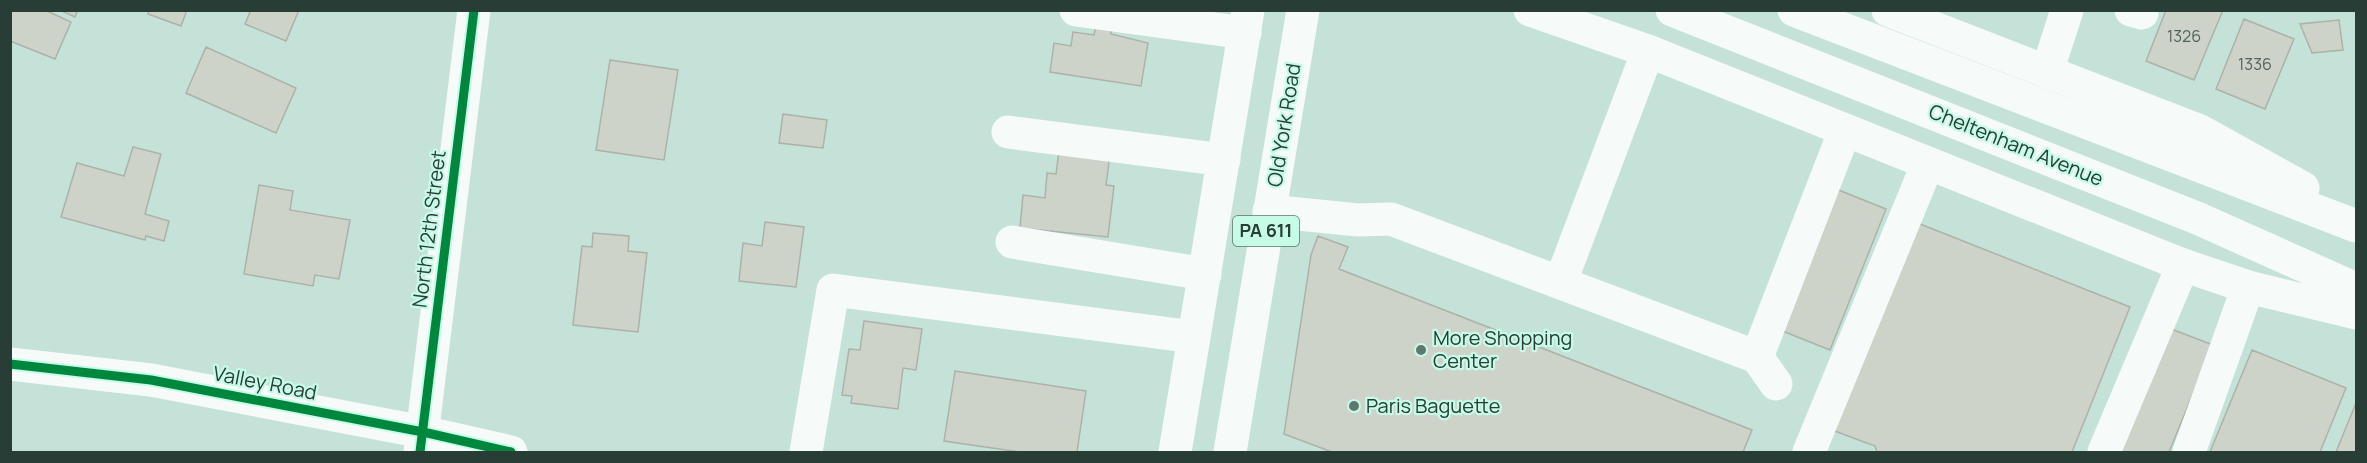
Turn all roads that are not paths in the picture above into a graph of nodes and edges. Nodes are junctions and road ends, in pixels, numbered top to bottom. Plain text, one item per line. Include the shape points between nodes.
1 (474, 10) edge
2 (1076, 10) edge
3 (1303, 10) edge
4 (1530, 10) edge
5 (1672, 10) edge
6 (1794, 10) edge
7 (1888, 10) edge
8 (2067, 10) edge
9 (1246, 22) edge
10 (1648, 51) junction
11 (2047, 72) junction
12 (1845, 130) junction
13 (1008, 132) dead end
14 (1224, 160) junction
15 (1928, 163) junction
16 (1269, 211) junction
17 (2356, 226) edge
18 (1012, 242) dead end
19 (2183, 265) junction
20 (1205, 274) junction
21 (1561, 281) junction
22 (2248, 287) junction
23 (2356, 289) edge
24 (2356, 313) edge
25 (1194, 337) junction
26 (1757, 357) junction
27 (10, 364) edge
28 (1776, 384) dead end
29 (422, 442) edge
30 (1810, 452) edge
31 (511, 453) edge
32 (807, 453) edge
33 (1175, 453) edge
34 (1230, 453) edge
35 (2104, 453) edge
36 (2189, 453) edge

1 - 29 main road, North 12th Street
2 - 9 main road
3 - 16 main road, Old York Road / PA 611
4 - 10 main road
5 - 23 main road, Cheltenham Avenue via 2197,218
6 - 17 main road
7 - 11 main road
8 - 11 main road
9 - 14 main road, PA 611
10 - 12 main road
10 - 21 main road
11 - 17 main road via 2200,131 2306,190
12 - 15 main road
12 - 26 main road
13 - 14 main road
14 - 20 main road, PA 611
15 - 19 main road
15 - 30 main road
16 - 21 main road via 1358,220 1391,219
16 - 34 main road, Old York Road / PA 611
18 - 20 main road
19 - 22 main road
19 - 35 main road
20 - 25 main road, PA 611
21 - 26 main road
22 - 24 main road
22 - 36 main road
25 - 32 main road via 833,290
25 - 33 main road, PA 611
26 - 28 main road
27 - 29 main road, Valley Road via 151,380
29 - 31 main road, Valley Road

